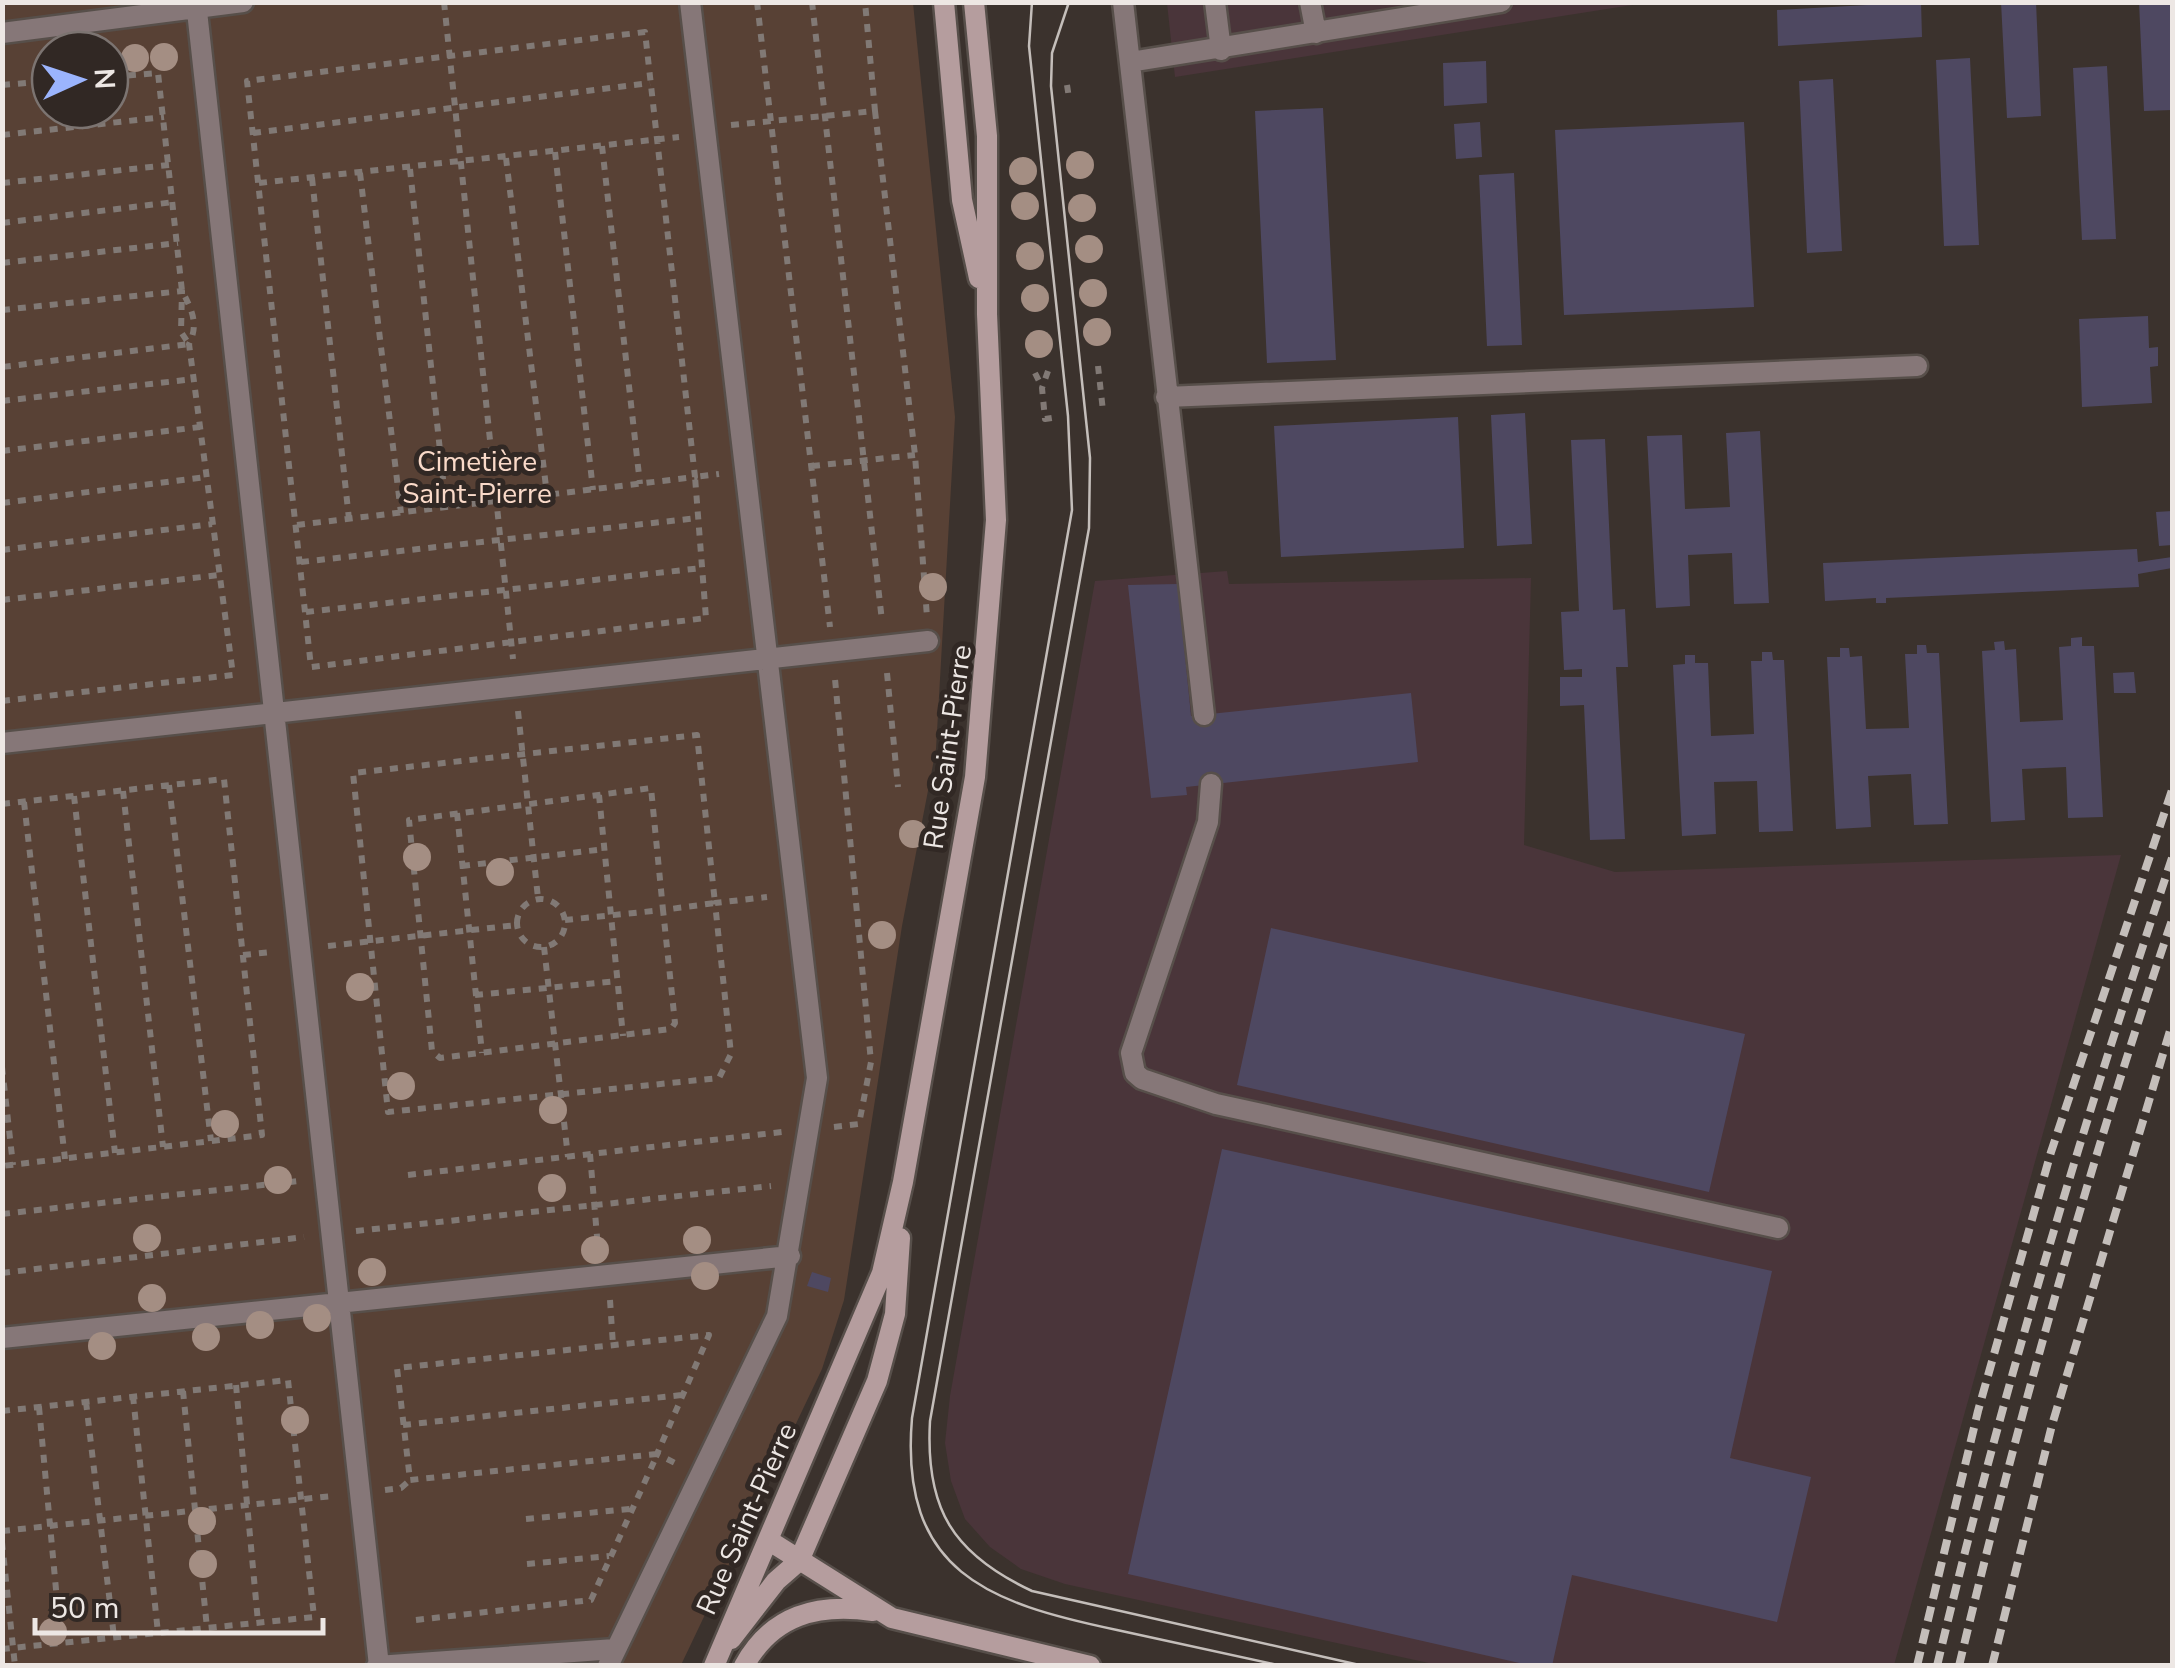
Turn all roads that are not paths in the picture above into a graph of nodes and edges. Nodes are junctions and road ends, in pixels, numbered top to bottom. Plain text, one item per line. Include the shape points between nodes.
1 (243, 2) edge
2 (690, 2) edge
3 (944, 2) edge
4 (1123, 2) edge
5 (1215, 2) edge
6 (1310, 2) edge
7 (1494, 3) edge
8 (196, 6) edge
9 (976, 8) edge
10 (1400, 11) edge
11 (1316, 32) junction
12 (2, 33) edge
13 (1221, 50) junction
14 (1130, 62) junction
15 (987, 314) junction
16 (1916, 366) dead end
17 (1166, 397) junction
18 (928, 641) road end
19 (765, 661) junction
20 (274, 712) junction
21 (1204, 715) dead end
22 (2, 743) edge
23 (1211, 784) dead end
24 (903, 1182) junction
25 (1778, 1228) dead end
26 (790, 1256) junction
27 (341, 1302) junction
28 (2, 1338) edge
29 (768, 1540) junction
30 (799, 1560) junction
31 (880, 1612) junction
32 (612, 1657) edge
33 (716, 1658) edge
34 (378, 1666) edge
35 (744, 1666) edge
36 (1090, 1666) edge

1 - 8 lane
2 - 19 lane
3 - 15 main road, Rue Saint-Pierre via 962,200
4 - 14 lane
5 - 13 lane
6 - 11 lane
7 - 10 lane
8 - 12 lane
8 - 20 lane
9 - 15 main road, Rue Saint-Pierre via 987,136
10 - 11 lane
11 - 13 lane
13 - 14 lane
14 - 17 lane
15 - 24 main road, Rue Saint-Pierre via 996,520 989,650 976,777
16 - 17 lane
17 - 21 lane
18 - 19 lane
19 - 20 lane
19 - 26 lane via 817,1078
20 - 22 lane
20 - 27 lane
23 - 25 lane via 1208,822 1131,1053 1142,1079 1216,1104
24 - 29 main road, Rue Saint-Pierre via 868,1312
24 - 30 main road, Rue Saint-Pierre via 888,1344
26 - 27 lane
26 - 32 lane via 777,1316
27 - 28 lane
27 - 34 lane
29 - 30 main road
29 - 33 main road, Rue Saint-Pierre
30 - 31 main road
30 - 33 main road, Rue Saint-Pierre
31 - 35 main road via 794,1615 757,1642
31 - 36 main road
32 - 34 lane

